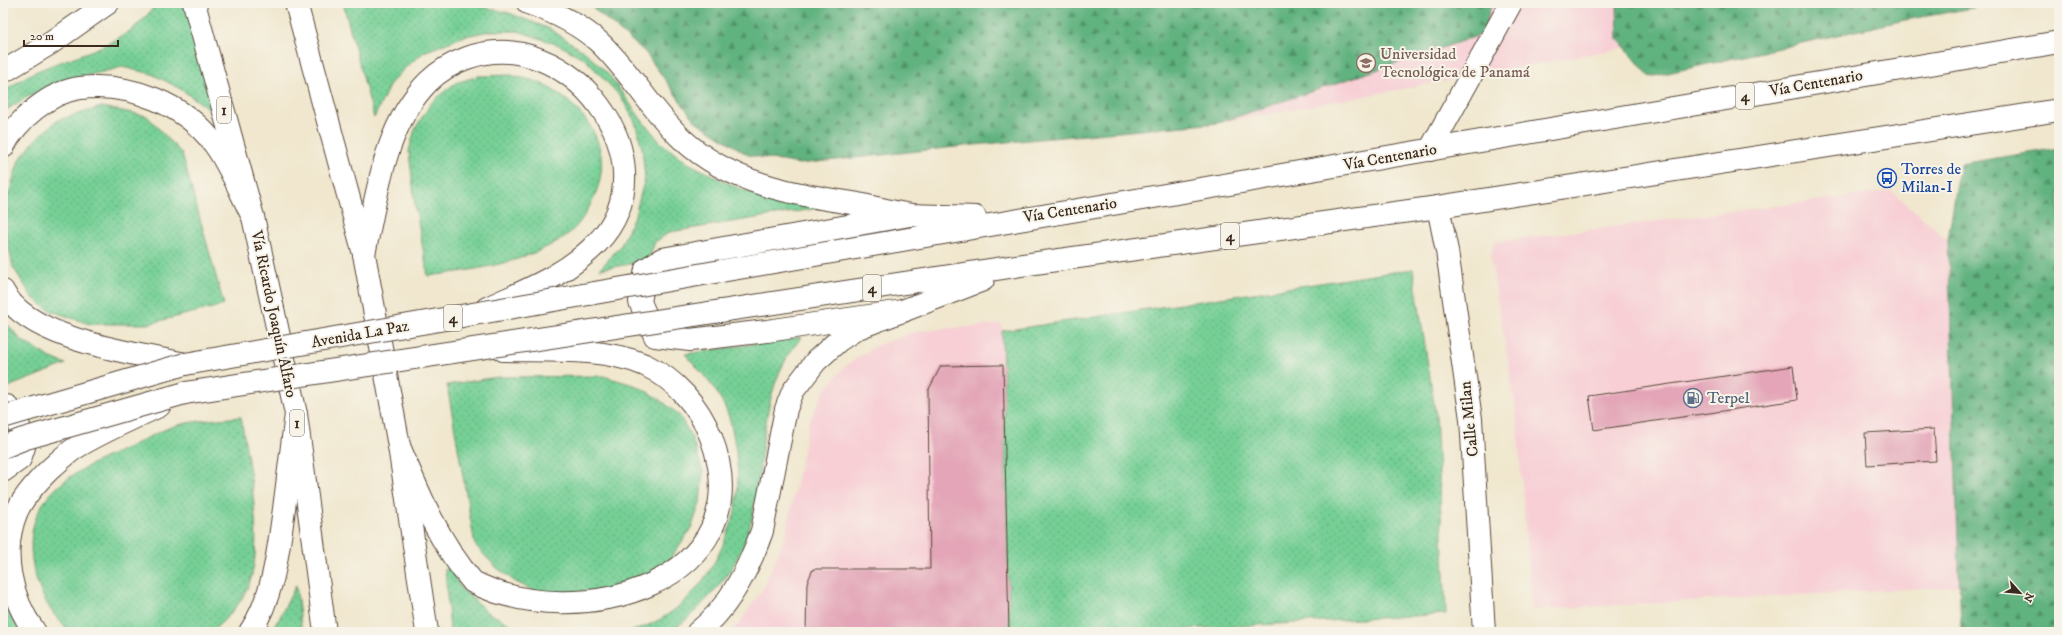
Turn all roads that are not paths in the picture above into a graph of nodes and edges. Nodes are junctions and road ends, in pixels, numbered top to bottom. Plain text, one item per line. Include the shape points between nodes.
1 (108, 3) edge
2 (194, 3) edge
3 (296, 3) edge
4 (528, 3) edge
5 (1511, 3) edge
6 (2053, 42) edge
7 (3, 72) edge
8 (2059, 110) edge
9 (3, 147) edge
10 (1430, 150) junction
11 (1438, 207) junction
12 (910, 214) junction
13 (253, 217) junction
14 (1018, 219) junction
15 (364, 254) junction
16 (1022, 265) junction
17 (721, 271) joint
18 (3, 291) edge
19 (903, 311) junction
20 (471, 314) junction
21 (472, 349) junction
22 (185, 364) junction
23 (185, 393) junction
24 (3, 406) edge
25 (296, 414) junction
26 (3, 417) edge
27 (399, 446) junction
28 (3, 447) edge
29 (3, 471) edge
30 (671, 595) dead end
31 (522, 619) dead end
32 (35, 632) edge
33 (250, 632) edge
34 (324, 632) edge
35 (427, 632) edge
36 (698, 632) edge
37 (1484, 632) edge

1 - 7 main road via 51,43
2 - 13 main road, Vía Ricardo Joaquín Alfaro / 1
3 - 15 main road
4 - 12 main road via 563,17 599,42 667,124 695,150 718,166 790,193
5 - 10 main road
6 - 10 main road, Vía Centenario / 4
8 - 11 main road, 4
9 - 13 main road via 10,133 45,101 79,88 115,88 138,93 174,108 195,124 215,145
10 - 14 main road, Vía Centenario / 4
11 - 16 main road, 4
11 - 37 main road, Calle Milan via 1447,251 1471,419
12 - 14 main road
12 - 19 main road via 662,259 646,269 640,302 655,336 690,340
13 - 25 main road, Vía Ricardo Joaquín Alfaro / 1
14 - 17 main road, Vía Centenario / 4
15 - 20 main road, bridge via 393,138 403,116 428,81 457,62 491,52 514,53 543,61 561,70 578,81 602,108 620,145 624,177 617,212 598,242 567,269 544,282
15 - 27 main road
16 - 19 main road
16 - 21 main road, Avenida La Paz / 4, bridge
17 - 20 main road, Avenida La Paz / 4, bridge
18 - 22 main road via 9,302 22,314 64,335
19 - 36 main road via 858,328 838,341 816,361 793,391 786,409 762,531 755,550 747,569 719,612
20 - 22 main road, Avenida La Paz / 4, bridge
21 - 23 main road, Avenida La Paz / 4, bridge
21 - 30 main road, bridge via 590,352 620,358 644,365 665,376 698,410 718,454 721,478 720,506 706,551 694,572
22 - 26 main road, Avenida La Paz / 4, bridge
23 - 28 main road, Avenida La Paz / 4, bridge via 23,438
23 - 32 main road, bridge via 76,447 27,495 17,511 10,533 9,572 16,599
24 - 29 main road via 7,406 16,414 24,447 20,459
25 - 33 main road via 277,558 266,600
25 - 34 main road, Vía Ricardo Joaquín Alfaro / 1
27 - 31 main road via 433,523 459,564 490,598
27 - 35 main road

